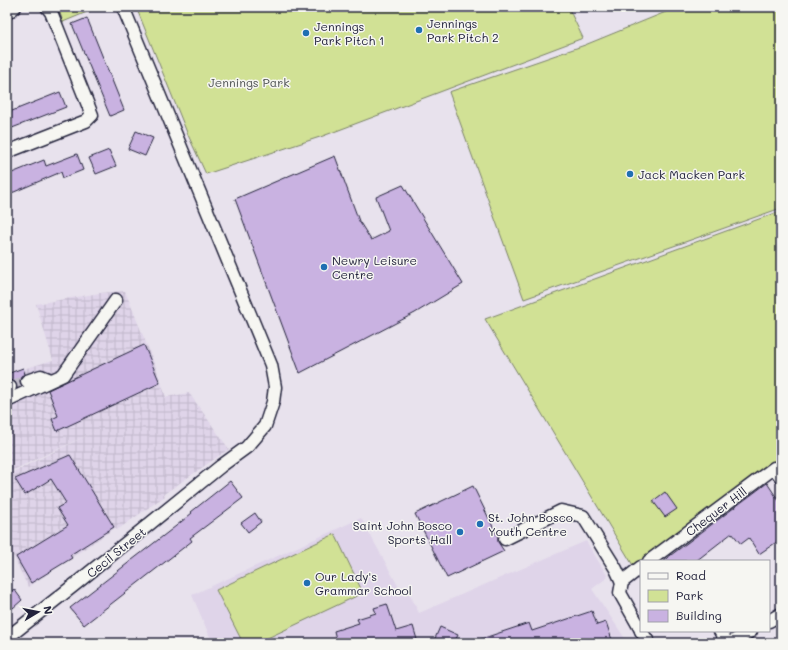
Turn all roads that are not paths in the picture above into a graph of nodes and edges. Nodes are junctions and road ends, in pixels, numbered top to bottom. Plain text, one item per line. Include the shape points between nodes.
1 (14, 7) edge
2 (47, 7) edge
3 (123, 7) edge
4 (7, 13) edge
5 (7, 152) edge
6 (116, 300) dead end
7 (52, 380) junction
8 (27, 381) tunnel mouth
9 (7, 401) edge
10 (781, 478) edge
11 (505, 539) dead end
12 (650, 560) edge
13 (640, 568) edge
14 (622, 582) junction
15 (781, 614) edge
16 (770, 620) edge
17 (640, 629) edge
18 (642, 632) edge
19 (721, 632) edge
20 (749, 632) edge
21 (7, 638) edge
22 (649, 643) edge
23 (728, 643) edge

1 - 4 street
2 - 5 street via 92,115 86,121
3 - 21 street, Cecil Street via 271,365 275,387 273,402 265,426 246,447
6 - 7 street via 63,375
7 - 8 street via 42,376
7 - 9 street
10 - 12 street, Chequer Hill via 774,468
11 - 14 street via 561,511 584,516
13 - 14 street
14 - 17 street via 620,593
15 - 16 street
18 - 22 street
19 - 23 street
20 - 23 street

